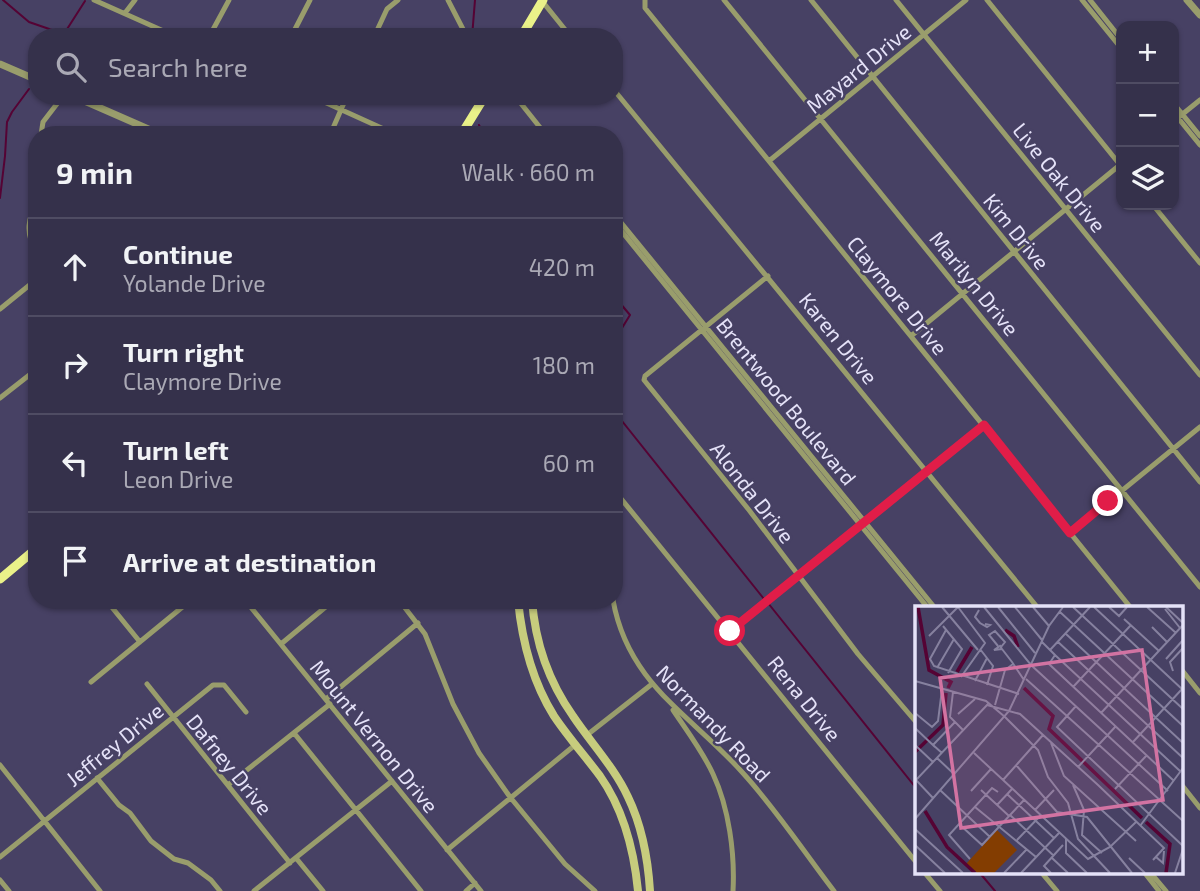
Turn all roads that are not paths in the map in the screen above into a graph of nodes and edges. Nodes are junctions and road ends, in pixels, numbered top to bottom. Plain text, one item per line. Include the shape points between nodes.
1 (94, 0) edge
2 (135, 0) edge
3 (229, 0) edge
4 (310, 0) edge
5 (398, 0) edge
6 (448, 0) edge
7 (542, 0) edge
8 (645, 0) edge
9 (724, 0) edge
10 (811, 0) edge
11 (896, 0) edge
12 (966, 0) edge
13 (986, 0) edge
14 (1082, 0) edge
15 (1090, 0) edge
16 (1187, 0) edge
17 (125, 13) junction
18 (1200, 16) edge
19 (158, 28) edge
20 (214, 28) edge
21 (296, 28) edge
22 (378, 28) edge
23 (462, 28) edge
24 (526, 28) edge
25 (563, 28) edge
26 (1109, 28) junction
27 (924, 34) junction
28 (1116, 34) edge
29 (1116, 40) edge
30 (1, 66) edge
31 (28, 76) edge
32 (874, 77) junction
33 (1200, 100) edge
34 (623, 101) edge
35 (56, 105) edge
36 (94, 105) edge
37 (330, 105) edge
38 (343, 105) edge
39 (479, 105) edge
40 (522, 105) edge
41 (341, 110) junction
42 (1179, 116) edge
43 (820, 119) junction
44 (1179, 119) edge
45 (1179, 119) edge
46 (42, 126) edge
47 (142, 126) edge
48 (334, 126) edge
49 (377, 126) edge
50 (467, 126) edge
51 (539, 126) edge
52 (1200, 136) edge
53 (1200, 145) edge
54 (1116, 159) edge
55 (769, 161) junction
56 (1116, 169) edge
57 (1066, 209) junction
58 (1157, 210) edge
59 (623, 225) edge
60 (623, 233) edge
61 (1014, 251) junction
62 (1200, 262) edge
63 (768, 276) junction
64 (28, 286) edge
65 (963, 293) junction
66 (0, 309) edge
67 (704, 328) junction
68 (911, 336) junction
69 (1200, 375) edge
70 (28, 376) edge
71 (0, 398) edge
72 (984, 425) junction
73 (1200, 427) edge
74 (1173, 449) junction
75 (926, 471) junction
76 (1200, 482) edge
77 (1121, 489) junction
78 (623, 501) edge
79 (863, 523) junction
80 (1070, 533) junction
81 (28, 555) edge
82 (2, 574) edge
83 (799, 576) junction
84 (1200, 587) edge
85 (927, 606) edge
86 (935, 606) edge
87 (1037, 606) edge
88 (1130, 606) edge
89 (113, 609) edge
90 (180, 609) edge
91 (252, 609) edge
92 (323, 609) edge
93 (406, 609) edge
94 (519, 609) edge
95 (533, 609) edge
96 (615, 609) edge
97 (418, 623) junction
98 (730, 631) junction
99 (140, 642) junction
100 (281, 644) junction
101 (1182, 670) edge
102 (91, 682) dead end
103 (146, 684) dead end
104 (652, 684) junction
105 (1200, 693) edge
106 (328, 701) junction
107 (667, 702) junction
108 (246, 712) dead end
109 (173, 717) junction
110 (915, 721) edge
111 (294, 733) junction
112 (587, 735) junction
113 (575, 745) junction
114 (0, 765) edge
115 (97, 778) junction
116 (392, 781) junction
117 (228, 785) junction
118 (1182, 785) edge
119 (510, 797) junction
120 (1200, 808) edge
121 (356, 810) junction
122 (44, 820) junction
123 (447, 850) junction
124 (0, 857) edge
125 (296, 858) junction
126 (915, 861) edge
127 (290, 863) junction
128 (926, 874) edge
129 (1043, 874) edge
130 (1146, 874) edge
131 (1152, 874) edge
132 (0, 880) edge
133 (475, 883) junction
134 (9, 891) edge
135 (100, 891) edge
136 (220, 891) edge
137 (254, 891) edge
138 (323, 891) edge
139 (421, 891) edge
140 (466, 891) edge
141 (481, 891) edge
142 (595, 891) edge
143 (638, 891) edge
144 (650, 891) edge
145 (733, 891) edge
146 (834, 891) edge
147 (940, 891) edge
148 (1056, 891) edge
149 (1159, 891) edge
150 (1166, 891) edge

1 - 17 street
2 - 17 street
3 - 20 street
4 - 21 street
5 - 22 street via 387,9
6 - 23 street
7 - 24 main road
7 - 25 street
8 - 55 street, Claymore Drive via 645,8
9 - 43 street, Marilyn Drive
10 - 32 street, Kim Drive
11 - 27 street, Live Oak Drive
12 - 27 street, Mayard Drive
13 - 54 street
14 - 26 street
15 - 26 street
16 - 18 street
17 - 19 street
26 - 28 street
26 - 29 street
27 - 32 street, Mayard Drive
27 - 57 street, Live Oak Drive
30 - 31 street
32 - 43 street, Mayard Drive
32 - 61 street, Kim Drive
33 - 42 street
34 - 63 street, Karen Drive
35 - 46 street
36 - 47 street
37 - 41 street
38 - 41 street
39 - 50 main road
40 - 51 street
41 - 48 street
41 - 49 street
43 - 55 street, Mayard Drive
43 - 65 street, Marilyn Drive
44 - 52 street
45 - 53 street
55 - 68 street, Claymore Drive
56 - 57 street
57 - 61 street
57 - 69 street, Live Oak Drive
58 - 62 street
59 - 67 street, Brentwood Boulevard
60 - 67 street, Brentwood Boulevard
61 - 65 street
61 - 74 street, Kim Drive
63 - 67 street
63 - 75 street, Karen Drive
64 - 66 street
65 - 68 street
65 - 77 street, Marilyn Drive
67 - 79 street, Brentwood Boulevard
67 - 83 street, Alonda Drive via 644,379
68 - 72 street, Claymore Drive
70 - 71 street
72 - 75 street
72 - 80 street, Claymore Drive
73 - 74 street
74 - 76 street, Kim Drive
74 - 77 street
75 - 79 street
75 - 87 street, Karen Drive
77 - 80 street
77 - 84 street, Marilyn Drive
78 - 98 street, Rena Drive
79 - 83 street
79 - 85 street, Brentwood Boulevard
79 - 86 street, Brentwood Boulevard
80 - 88 street, Claymore Drive
81 - 82 main road
83 - 98 street
83 - 110 street, Alonda Drive
89 - 99 street
90 - 99 street
91 - 100 street, Mount Vernon Drive
92 - 100 street
93 - 97 street
94 - 113 main road via 528,661 545,700
95 - 112 main road via 547,667 563,702
96 - 104 street, Normandy Road via 628,646
97 - 106 street
97 - 119 street via 468,734
98 - 126 street, Rena Drive
99 - 102 street
100 - 106 street, Mount Vernon Drive
101 - 105 street
103 - 109 street, Dafney Drive
104 - 107 street, Normandy Road
104 - 112 street
106 - 111 street
106 - 116 street, Mount Vernon Drive
107 - 145 street via 720,790
107 - 146 street, Normandy Road via 745,775
108 - 109 street, Jeffrey Drive via 223,685 216,684
109 - 115 street, Jeffrey Drive
109 - 117 street, Dafney Drive
111 - 117 street
111 - 121 street
112 - 144 main road via 628,797 646,851
113 - 119 street
113 - 143 main road via 621,812
114 - 122 street
115 - 122 street, Jeffrey Drive
115 - 136 street via 151,841 174,859 188,863
116 - 121 street
116 - 123 street, Mount Vernon Drive
117 - 127 street, Dafney Drive
118 - 120 street
119 - 123 street
119 - 142 street via 565,864
121 - 125 street
121 - 139 street
122 - 124 street, Jeffrey Drive
122 - 135 street
123 - 133 street, Mount Vernon Drive
125 - 127 street
125 - 138 street
127 - 137 street
128 - 147 street
129 - 148 street
130 - 149 street
131 - 150 street
132 - 134 street
133 - 140 street
133 - 141 street, Mount Vernon Drive

